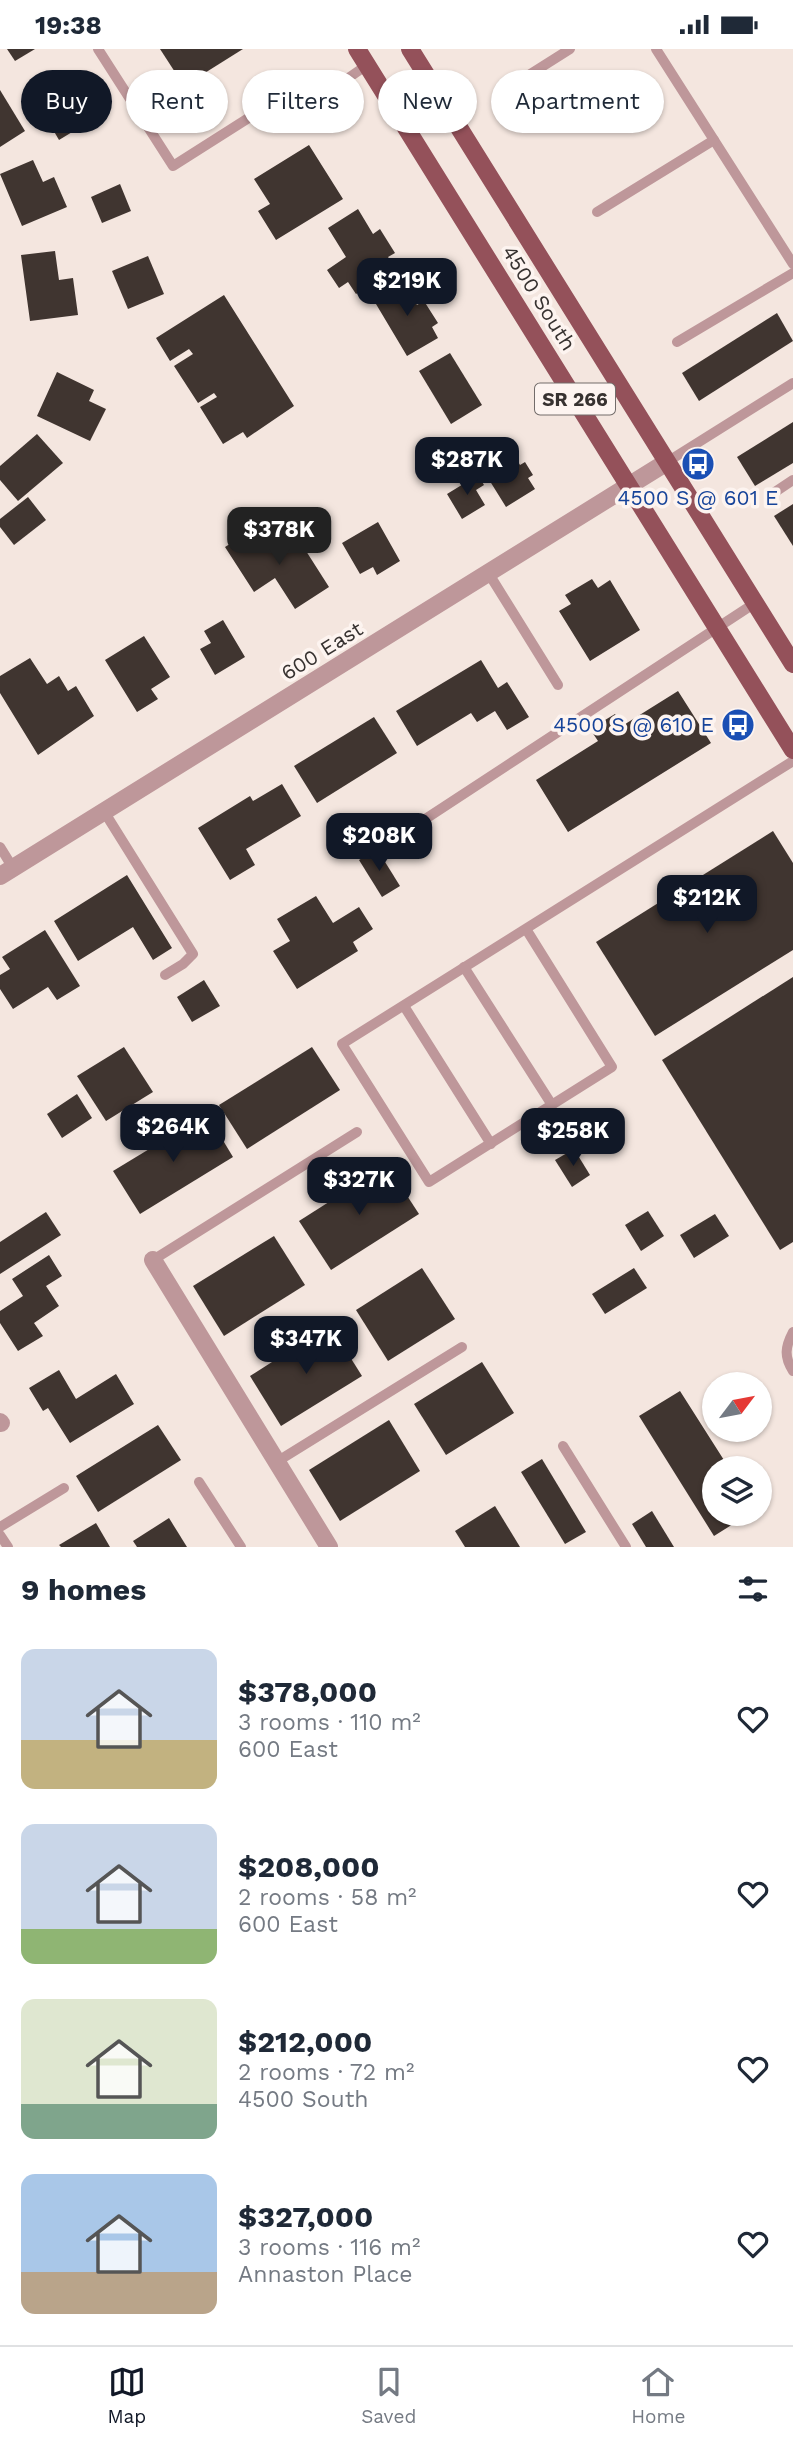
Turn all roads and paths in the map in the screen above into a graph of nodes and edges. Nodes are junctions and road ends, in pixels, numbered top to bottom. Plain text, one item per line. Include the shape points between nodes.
1 (98, 49) edge
2 (357, 49) edge
3 (410, 49) edge
4 (570, 49) edge
5 (656, 49) edge
6 (367, 65) junction
7 (536, 70) edge
8 (714, 140) junction
9 (597, 212) dead end
10 (793, 264) edge
11 (793, 273) edge
12 (677, 342) dead end
13 (793, 383) edge
14 (667, 462) junction
15 (793, 480) edge
16 (629, 486) junction
17 (775, 492) dead end
18 (489, 574) junction
19 (755, 603) junction
20 (717, 627) junction
21 (793, 664) edge
22 (558, 685) dead end
23 (793, 750) edge
24 (793, 761) edge
25 (105, 813) junction
26 (404, 833) dead end
27 (0, 847) edge
28 (7, 872) edge
29 (526, 929) junction
30 (464, 967) junction
31 (165, 975) dead end
32 (404, 1006) junction
33 (552, 1105) junction
34 (357, 1132) dead end
35 (491, 1143) junction
36 (153, 1260) joint
37 (793, 1332) edge
38 (462, 1347) dead end
39 (793, 1371) edge
40 (563, 1446) dead end
41 (278, 1461) junction
42 (199, 1482) dead end
43 (64, 1487) dead end
44 (0, 1527) edge
45 (0, 1535) edge
46 (8, 1547) edge
47 (241, 1547) edge
48 (329, 1547) edge
49 (626, 1547) edge

1 - 6 lane via 173,166 269,105 302,104
2 - 6 main road, 4500 South / SR 266
3 - 14 main road, 4500 South / SR 266
4 - 7 lane
5 - 8 lane
6 - 16 main road, 4500 South / SR 266
8 - 9 lane
8 - 10 lane
11 - 12 lane
13 - 14 lane
14 - 16 street, 600 East
14 - 19 main road, 4500 South / SR 266
15 - 17 lane
16 - 18 street, 600 East
16 - 20 main road, 4500 South / SR 266
18 - 22 lane
18 - 25 street, 600 East
19 - 20 lane
19 - 21 main road, 4500 South / SR 266
20 - 23 main road, 4500 South / SR 266
20 - 26 lane
24 - 29 lane
25 - 28 street, 600 East
25 - 31 lane via 192,954
27 - 28 lane
29 - 30 lane
29 - 33 lane via 612,1067
30 - 32 lane
30 - 33 lane
32 - 35 lane
32 - 35 lane via 342,1044 429,1182
33 - 35 lane
34 - 36 lane
36 - 41 street
37 - 39 lane via 786,1360
38 - 41 lane
40 - 49 lane
41 - 48 street
42 - 47 lane
43 - 44 lane
45 - 46 lane

